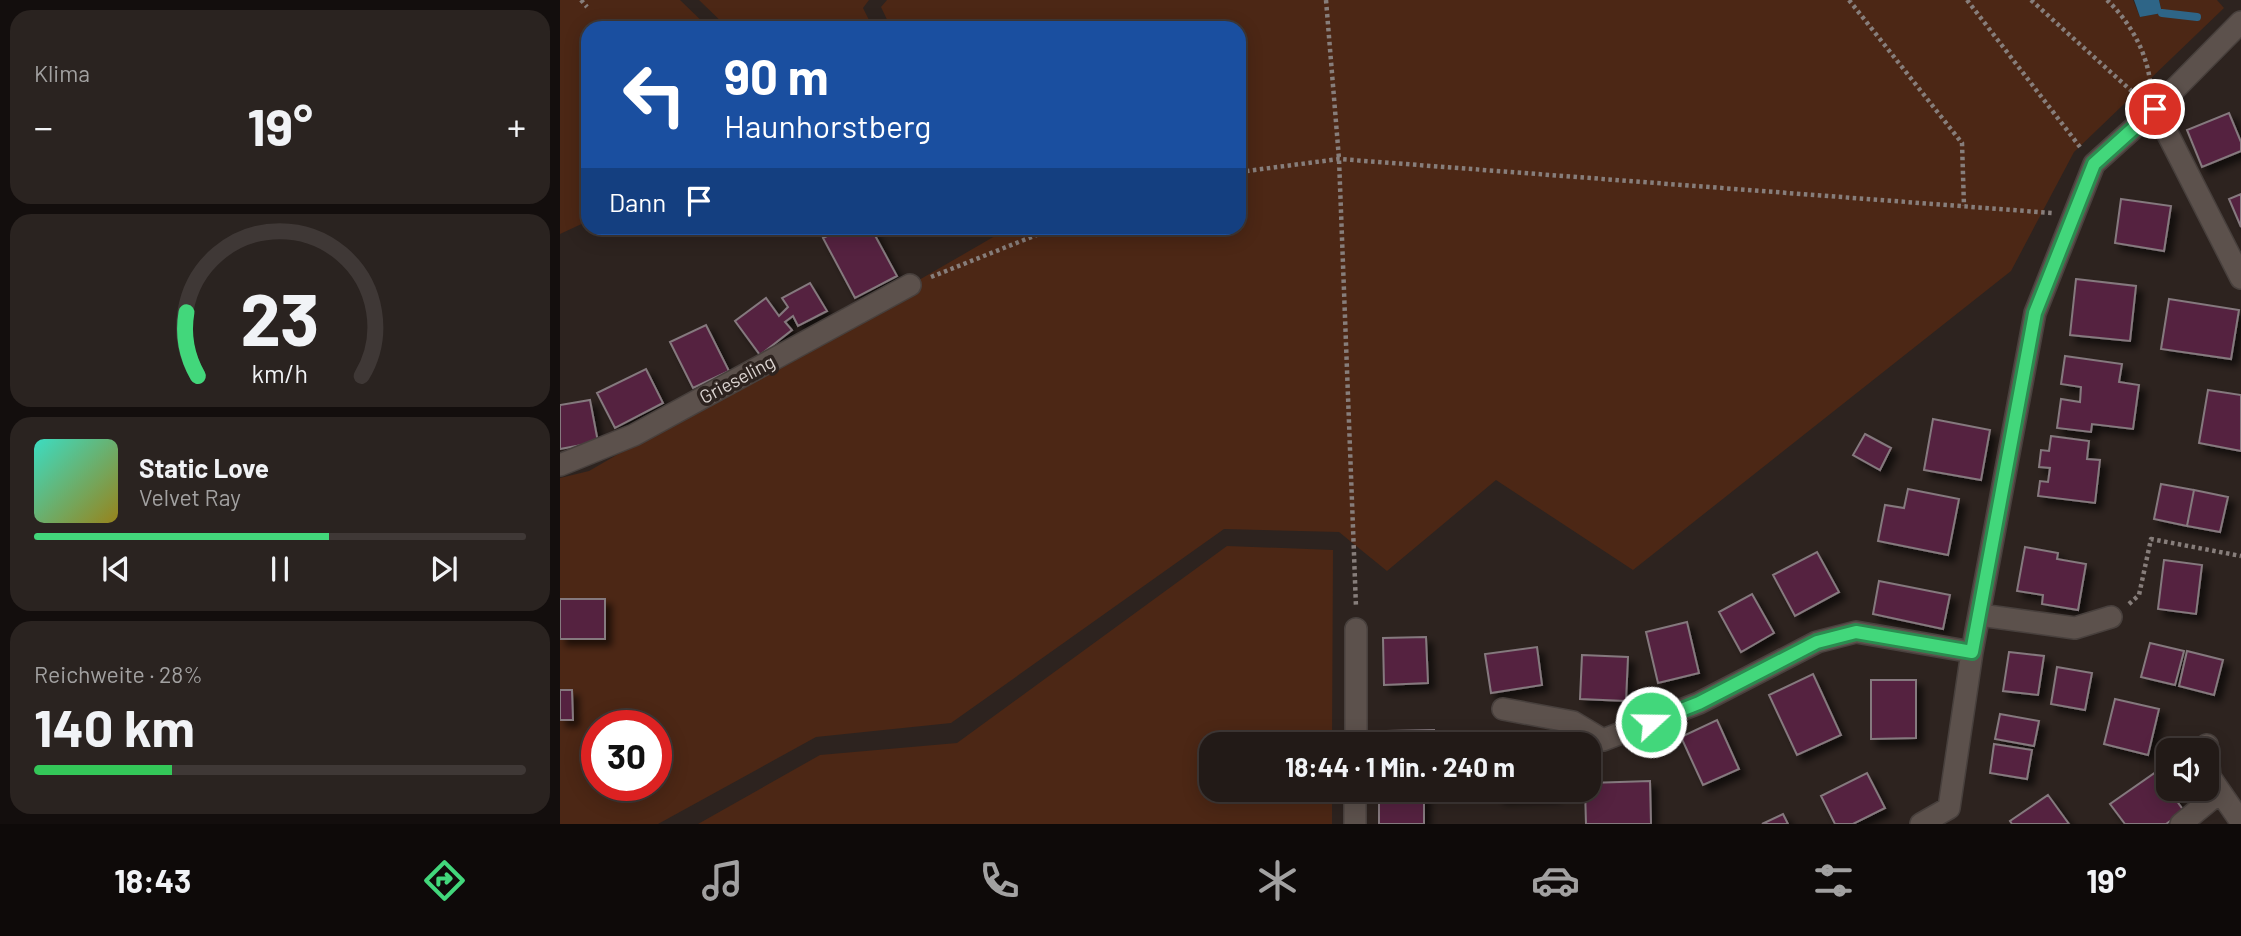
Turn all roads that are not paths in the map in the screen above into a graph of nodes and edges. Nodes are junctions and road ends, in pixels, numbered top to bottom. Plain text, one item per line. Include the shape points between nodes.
1 (2241, 22) edge
2 (2155, 109) junction
3 (2241, 278) edge
4 (910, 285) road end
5 (560, 465) edge
6 (1980, 615) junction
7 (2111, 617) road end
8 (1356, 629) road end
9 (1972, 652) junction
10 (1503, 709) dead end
11 (1356, 732) edge
12 (2220, 792) joint
13 (1356, 802) edge
14 (1955, 816) edge
15 (2241, 822) edge
16 (1355, 824) edge
17 (1921, 824) edge
18 (2181, 824) edge

1 - 2 street
2 - 3 street
2 - 6 street via 2094,164 2035,313
4 - 5 street, Grieseling via 634,435
6 - 7 street via 2075,628
6 - 9 street
8 - 11 street
9 - 10 street via 1856,632 1817,642 1699,703 1603,740 1573,722
9 - 14 street
12 - 15 street
12 - 18 street
13 - 16 street
14 - 17 street

